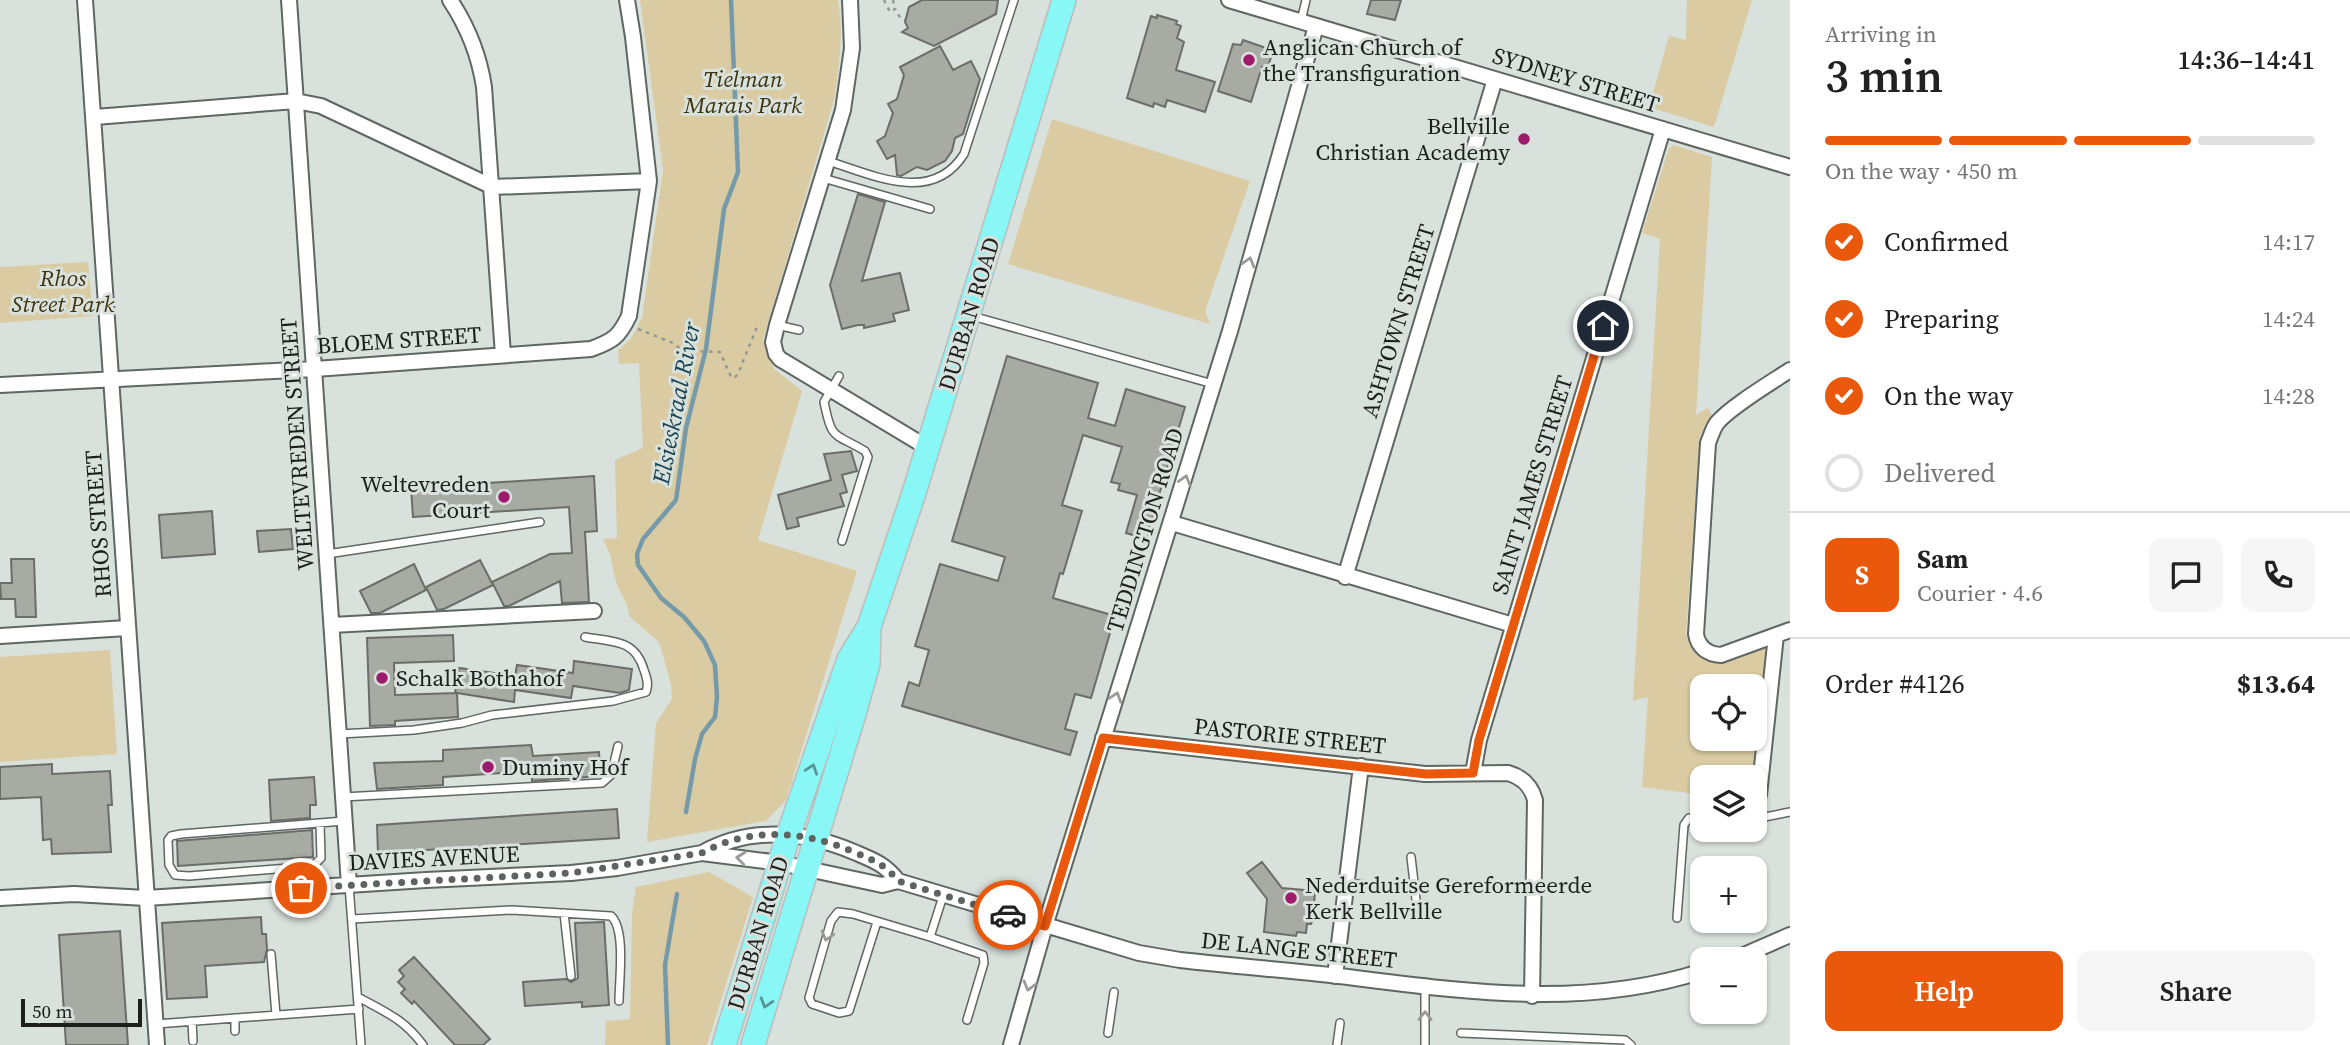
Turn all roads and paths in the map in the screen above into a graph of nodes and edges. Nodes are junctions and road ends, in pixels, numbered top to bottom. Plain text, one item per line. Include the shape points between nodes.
1 (85, 0) edge
2 (289, 0) edge
3 (450, 0) edge
4 (627, 0) edge
5 (884, 0) edge
6 (893, 0) edge
7 (1014, 0) edge
8 (1063, 0) edge
9 (1229, 0) edge
10 (1306, 0) edge
11 (853, 1) edge
12 (895, 9) junction
13 (905, 20) dead end
14 (1301, 21) junction
15 (1316, 26) junction
16 (1495, 79) junction
17 (296, 101) junction
18 (95, 117) junction
19 (1662, 130) junction
20 (828, 162) junction
21 (1790, 167) edge
22 (823, 178) junction
23 (649, 181) junction
24 (493, 187) junction
25 (930, 209) dead end
26 (969, 315) junction
27 (778, 323) junction
28 (635, 328) dead end
29 (799, 330) dead end
30 (503, 355) junction
31 (315, 369) junction
32 (1790, 370) edge
33 (839, 376) dead end
34 (112, 379) junction
35 (1213, 384) junction
36 (0, 385) edge
37 (831, 390) junction
38 (928, 448) junction
39 (540, 522) dead end
40 (1172, 523) junction
41 (842, 541) dead end
42 (327, 554) junction
43 (1345, 576) junction
44 (594, 611) dead end
45 (332, 625) junction
46 (1513, 625) junction
47 (869, 627) junction
48 (127, 628) junction
49 (1783, 633) edge
50 (0, 636) edge
51 (585, 637) dead end
52 (339, 734) junction
53 (1103, 738) junction
54 (618, 746) dead end
55 (1763, 765) edge
56 (1360, 766) junction
57 (1473, 773) junction
58 (343, 797) junction
59 (1790, 812) edge
60 (1767, 815) edge
61 (1690, 818) edge
62 (345, 821) junction
63 (320, 823) junction
64 (789, 833) junction
65 (817, 838) junction
66 (702, 853) junction
67 (1411, 857) dead end
68 (780, 863) junction
69 (808, 868) junction
70 (898, 881) junction
71 (1346, 883) junction
72 (349, 885) junction
73 (1415, 890) junction
74 (943, 896) junction
75 (0, 898) edge
76 (146, 898) junction
77 (1417, 908) dead end
78 (564, 913) junction
79 (1677, 918) dead end
80 (352, 919) junction
81 (877, 922) junction
82 (1045, 926) junction
83 (1790, 935) edge
84 (930, 937) junction
85 (1762, 947) edge
86 (271, 954) dead end
87 (1690, 974) edge
88 (571, 976) dead end
89 (1335, 976) junction
90 (1425, 987) junction
91 (1114, 992) dead end
92 (1532, 996) junction
93 (358, 998) junction
94 (619, 1001) dead end
95 (359, 1009) junction
96 (276, 1015) junction
97 (234, 1018) junction
98 (967, 1020) dead end
99 (192, 1021) junction
100 (1340, 1023) dead end
101 (156, 1024) junction
102 (235, 1031) dead end
103 (1108, 1033) dead end
104 (1461, 1033) dead end
105 (193, 1041) dead end
106 (1595, 1042) edge
107 (157, 1045) edge
108 (361, 1045) edge
109 (423, 1045) edge
110 (724, 1045) edge
111 (753, 1045) edge
112 (1011, 1045) edge
113 (1337, 1045) edge
114 (1425, 1045) edge
115 (1631, 1045) edge

1 - 18 street, RHOS STREET
2 - 17 street, WELTEVREDEN STREET
3 - 24 street via 481,67
4 - 23 street
5 - 12 path via 890,12
6 - 12 path
7 - 20 lane via 964,154 951,170 934,180 908,184
8 - 26 main road, DURBAN ROAD
9 - 14 street, SYDNEY STREET
10 - 14 lane
11 - 20 street via 849,79
12 - 13 path
14 - 15 street, SYDNEY STREET
15 - 16 street, SYDNEY STREET
35 -> 15 street, TEDDINGTON ROAD
16 - 19 street, SYDNEY STREET
16 - 43 street, ASHTOWN STREET
17 - 18 street
17 - 24 street via 321,106
17 - 31 street, WELTEVREDEN STREET
18 - 34 street, RHOS STREET
19 - 21 street, SYDNEY STREET
19 - 46 street, SAINT JAMES STREET
20 - 22 street
22 - 25 lane
22 - 27 street
23 - 24 street
23 - 30 street, BLOEM STREET via 629,316 621,332 591,349
24 - 30 street
26 - 35 lane
26 - 38 main road, DURBAN ROAD
27 - 28 path via 768,317 756,329 734,378 720,352 683,351
27 - 29 lane
27 - 37 street via 773,342 776,354
30 - 31 street, BLOEM STREET
31 - 34 street, BLOEM STREET
31 - 42 street, WELTEVREDEN STREET
32 - 49 street via 1717,423 1708,443 1696,634 1700,646 1721,655
33 - 37 lane
34 - 36 street, BLOEM STREET
34 - 48 street, RHOS STREET
40 -> 35 street, TEDDINGTON ROAD
37 - 38 street
37 - 41 lane via 824,402 830,429 868,457
38 - 47 main road, DURBAN ROAD
39 - 42 lane
40 - 43 street
53 -> 40 street, TEDDINGTON ROAD
42 - 45 street, WELTEVREDEN STREET
43 - 46 street
44 - 45 street
45 - 52 street, WELTEVREDEN STREET
46 - 57 street, SAINT JAMES STREET
64 -> 47 main road, DURBAN ROAD via 849,659
47 - 65 main road, DURBAN ROAD via 868,664
48 - 50 street
48 - 76 street, RHOS STREET
49 - 55 street
51 - 52 lane via 624,643 635,651 645,671 646,692 613,701 492,715 414,730
52 - 58 street, WELTEVREDEN STREET
53 - 56 street, PASTORIE STREET
53 - 82 street, TEDDINGTON ROAD
54 - 58 lane via 611,775 602,783
56 - 57 street, PASTORIE STREET via 1426,774
56 - 71 street
57 - 92 street, PASTORIE STREET via 1514,775 1530,787 1535,800
58 - 62 street, WELTEVREDEN STREET
59 - 60 lane
61 - 79 lane via 1684,825
62 - 63 lane
62 - 72 street, WELTEVREDEN STREET
63 - 63 lane via 174,834 168,840 169,865 175,875 189,876 313,866 321,858
64 - 65 street, DAVIES AVENUE
64 - 66 street, DAVIES AVENUE via 717,845
64 - 68 main road, DURBAN ROAD
65 - 69 main road, DURBAN ROAD
65 - 70 street, DE LANGE STREET via 887,867
68 -> 66 street, DAVIES AVENUE
66 - 72 street, DAVIES AVENUE via 571,873
67 - 73 lane
68 - 69 street, DAVIES AVENUE
68 - 110 main road, DURBAN ROAD
69 - 70 street, DE LANGE STREET via 882,885
69 -> 111 main road, DURBAN ROAD
70 - 74 street, DE LANGE STREET
71 - 73 lane
71 - 89 street
72 - 76 street, DAVIES AVENUE
72 - 80 lane
73 - 77 lane
74 - 82 street, DE LANGE STREET
74 - 84 lane
75 - 76 street, DAVIES AVENUE via 74,894
76 - 101 street, RHOS STREET
78 - 80 lane via 483,911
78 - 88 lane
78 - 94 lane via 605,914 617,922
80 - 93 lane
81 -> 81 lane via 842,911 834,916 809,998 812,1004 839,1013 849,1011
81 - 84 lane
82 - 89 street, DE LANGE STREET via 1154,956
82 -> 112 street, TEDDINGTON ROAD
83 - 85 street
84 - 98 lane via 984,955
86 - 96 lane
87 - 92 street, DE LANGE STREET via 1645,985
89 - 90 street, DE LANGE STREET
90 - 92 street, DE LANGE STREET
114 -> 90 lane
91 - 103 lane
93 - 95 lane
93 - 109 lane via 399,1018
95 - 96 lane
95 - 108 lane
96 - 97 lane
97 - 99 lane
97 - 102 lane
99 - 101 lane
99 - 105 lane
100 - 113 lane
101 - 107 street, RHOS STREET
104 - 106 lane
106 - 115 lane via 1625,1040

